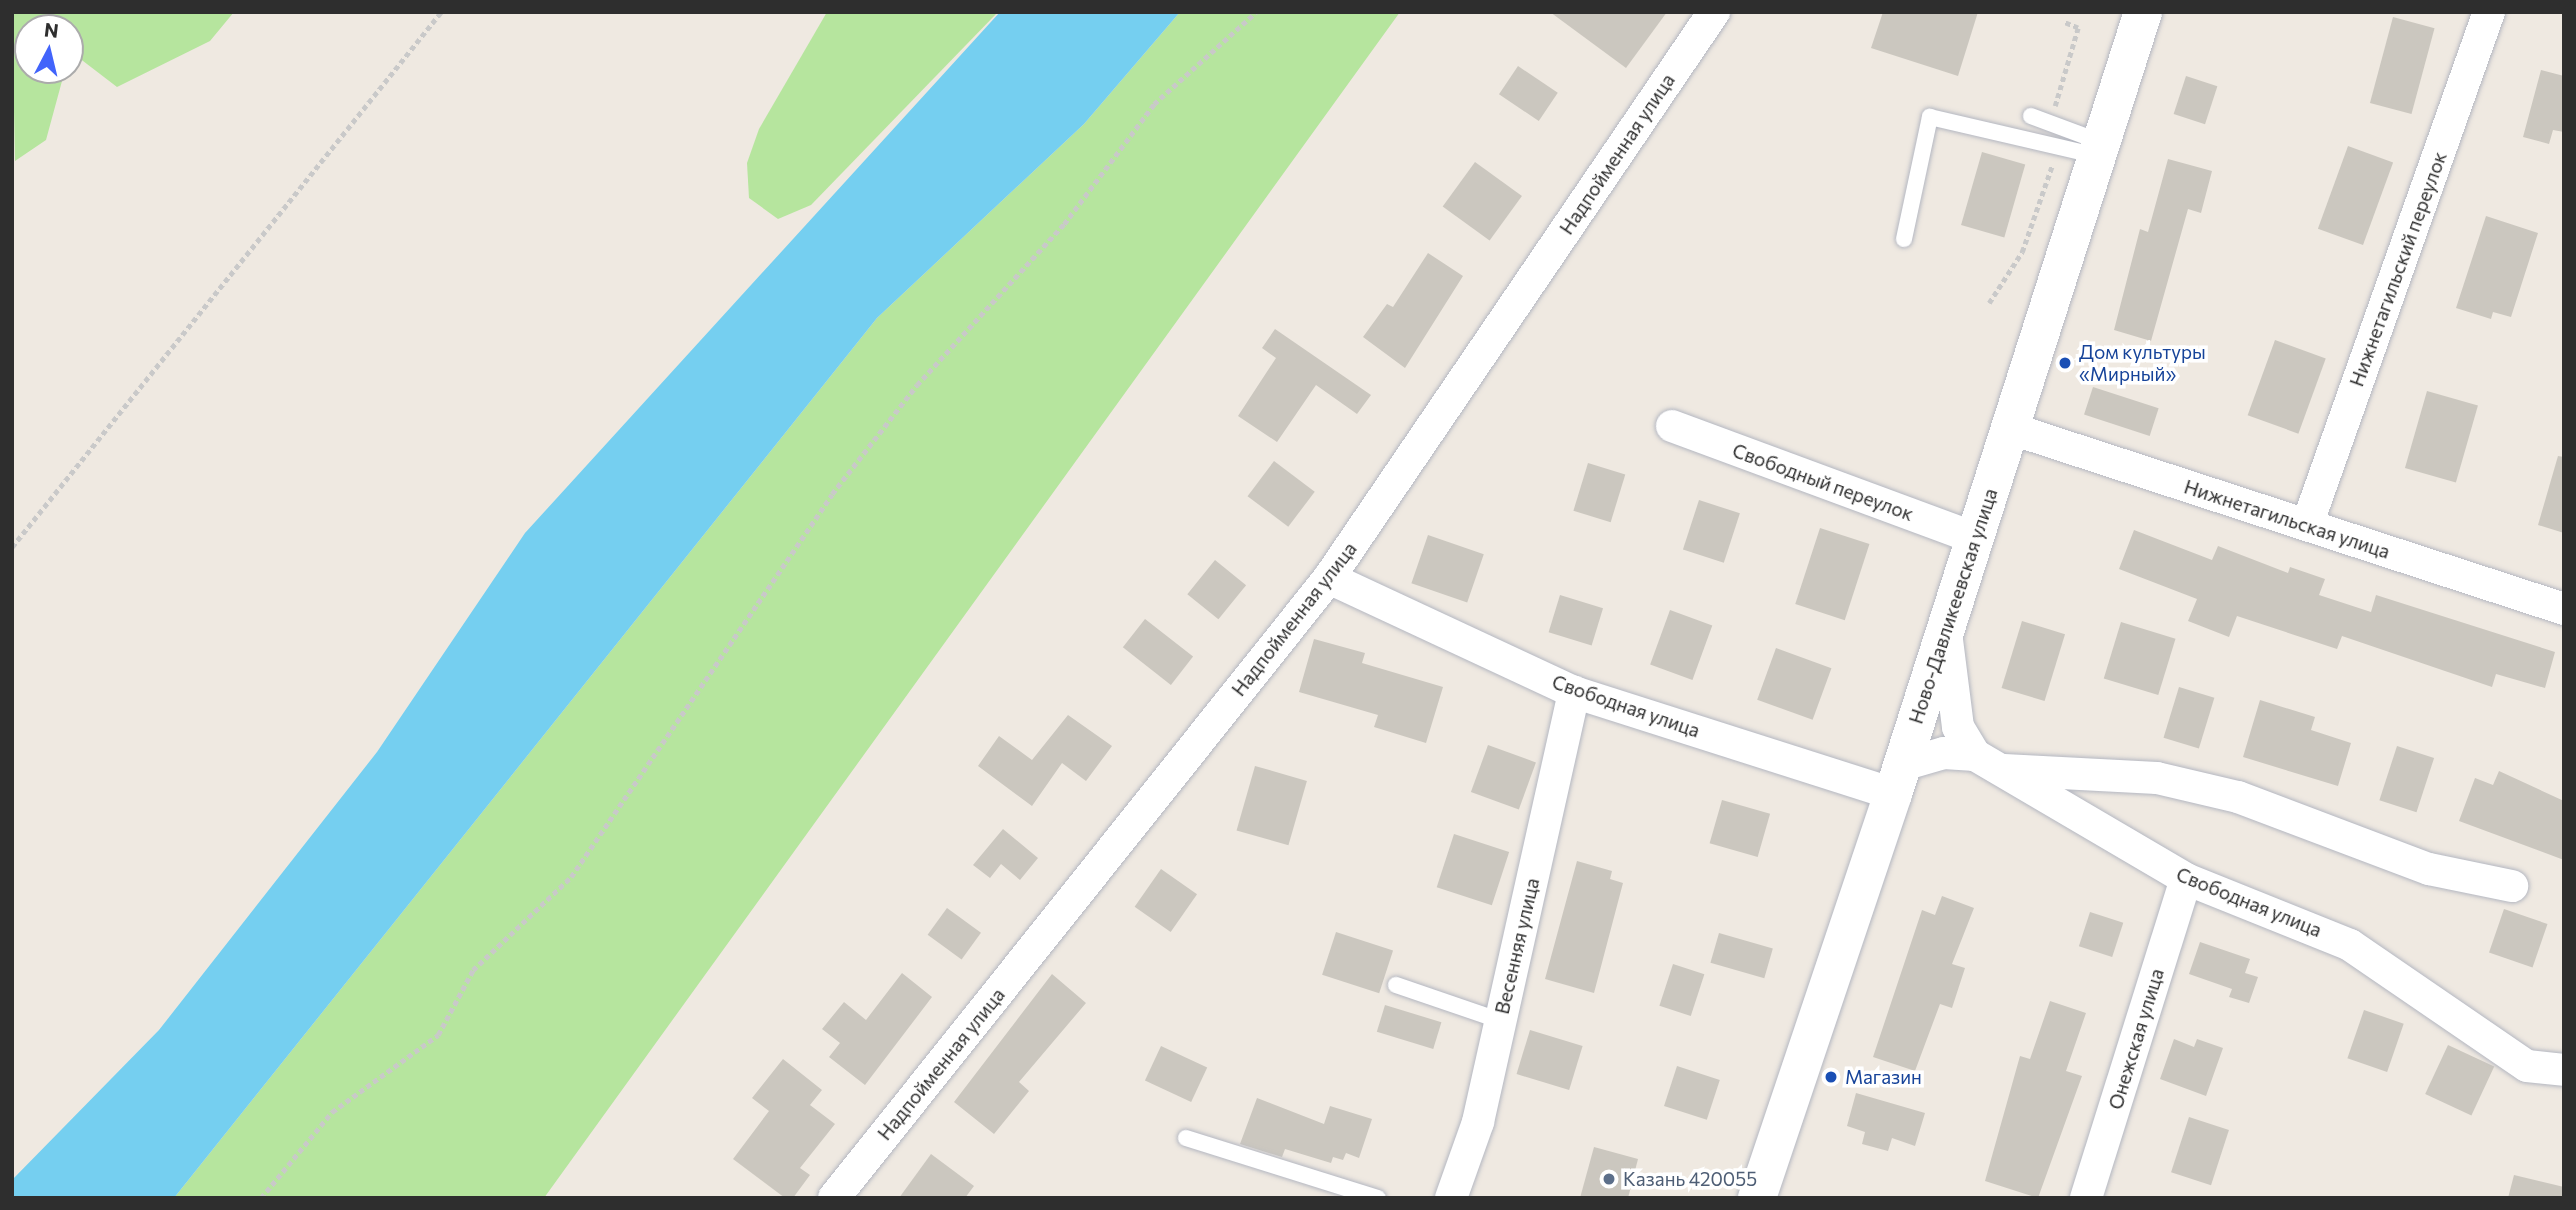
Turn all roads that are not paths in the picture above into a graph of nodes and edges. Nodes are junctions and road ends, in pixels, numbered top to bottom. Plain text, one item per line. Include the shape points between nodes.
1 (1714, 12) edge
2 (2143, 12) edge
3 (2489, 12) edge
4 (2031, 116) dead end
5 (2099, 149) junction
6 (1904, 239) dead end
7 (1672, 426) dead end
8 (2010, 428) junction
9 (2307, 525) junction
10 (1975, 538) junction
11 (1329, 578) junction
12 (2564, 609) edge
13 (1946, 628) junction
14 (1574, 692) junction
15 (1975, 755) junction
16 (2002, 770) junction
17 (1898, 780) junction
18 (2186, 879) junction
19 (2512, 886) dead end
20 (1396, 985) dead end
21 (1501, 1021) junction
22 (2564, 1070) edge
23 (1186, 1138) dead end
24 (834, 1198) edge
25 (1378, 1198) edge
26 (1451, 1198) edge
27 (1757, 1198) edge
28 (2086, 1198) edge

1 - 11 street, Надпойменная улица
2 - 5 street, Ново-Давликеевская улица
3 - 9 street, Нижнетагильский переулок
4 - 5 lane
5 - 6 lane via 2053,145 1930,117
5 - 8 street, Ново-Давликеевская улица
7 - 10 street, Свободный переулок
8 - 9 street, Нижнетагильская улица
8 - 10 street, Ново-Давликеевская улица
9 - 12 street, Нижнетагильская улица
10 - 13 street, Ново-Давликеевская улица
11 - 14 street, Свободная улица
11 - 24 street, Надпойменная улица
13 - 15 street via 1950,695 1958,727
13 - 17 street, Ново-Давликеевская улица
14 - 17 street, Свободная улица
14 - 21 street, Весенняя улица
15 - 16 street, Свободная улица
15 - 17 street via 1944,752
16 - 18 street, Свободная улица via 2073,817
16 - 19 street via 2184,784 2238,797 2429,869
17 - 27 street, Ново-Давликеевская улица
18 - 22 street, Свободная улица via 2350,945 2527,1066
18 - 28 street, Онежская улица
20 - 21 lane
21 - 26 street, Весенняя улица via 1478,1122
23 - 25 lane

